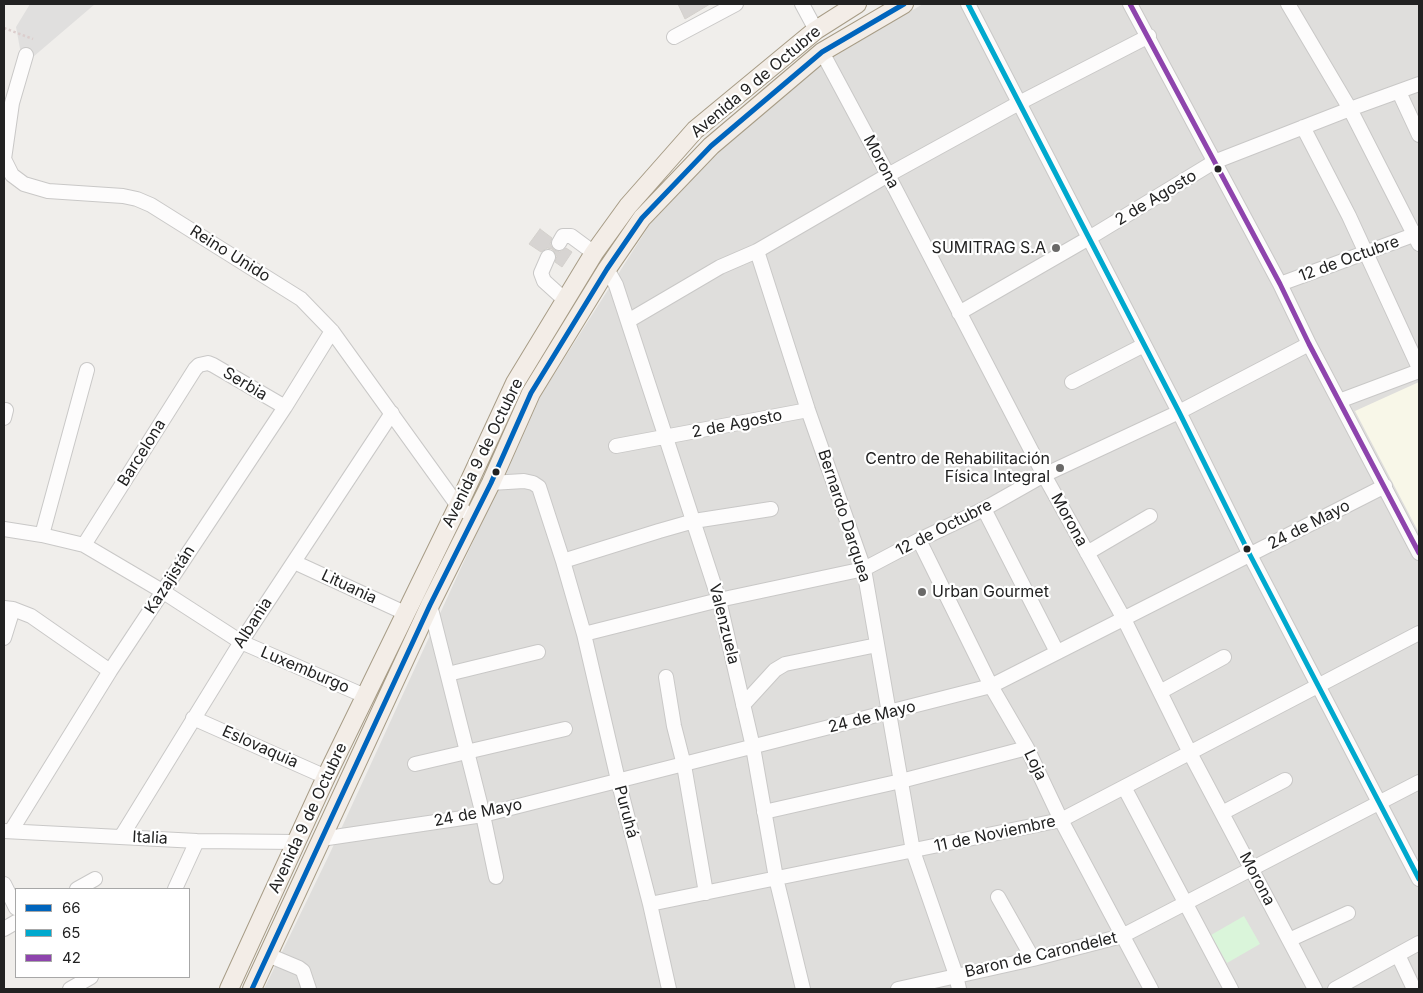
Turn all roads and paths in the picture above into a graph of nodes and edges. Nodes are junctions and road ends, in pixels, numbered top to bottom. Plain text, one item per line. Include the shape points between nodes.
1 (736, 4) edge
2 (802, 4) edge
3 (857, 4) edge
4 (904, 4) edge
5 (968, 4) edge
6 (1130, 4) edge
7 (1288, 4) edge
8 (4, 28) edge
9 (816, 30) junction
10 (1149, 36) junction
11 (674, 37) dead end
12 (33, 39) dead end
13 (822, 52) junction
14 (26, 55) dead end
15 (1419, 84) edge
16 (1399, 92) junction
17 (1019, 103) junction
18 (1350, 109) junction
19 (1303, 127) junction
20 (1419, 135) edge
21 (1214, 162) junction
22 (888, 175) junction
23 (1418, 237) edge
24 (1089, 238) junction
25 (558, 242) dead end
26 (757, 251) junction
27 (1366, 252) junction
28 (594, 253) junction
29 (548, 257) dead end
30 (607, 269) junction
31 (1280, 284) junction
32 (565, 300) junction
33 (959, 313) junction
34 (628, 321) junction
35 (332, 331) junction
36 (1309, 344) junction
37 (1144, 345) junction
38 (204, 364) joint
39 (87, 370) dead end
40 (1419, 370) edge
41 (1072, 382) dead end
42 (1339, 401) junction
43 (285, 407) junction
44 (808, 410) junction
45 (1179, 412) junction
46 (392, 413) junction
47 (666, 438) junction
48 (616, 446) dead end
49 (1044, 475) junction
50 (491, 483) junction
51 (1385, 486) junction
52 (458, 506) junction
53 (770, 509) dead end
54 (984, 509) junction
55 (1150, 516) dead end
56 (473, 518) junction
57 (694, 522) junction
58 (4, 529) edge
59 (42, 535) junction
60 (919, 540) junction
61 (84, 545) junction
62 (1087, 553) junction
63 (1419, 553) edge
64 (1250, 555) junction
65 (563, 561) junction
66 (294, 562) junction
67 (864, 570) junction
68 (162, 591) junction
69 (720, 600) junction
70 (430, 605) junction
71 (8, 608) edge
72 (405, 613) junction
73 (1124, 619) junction
74 (1419, 633) edge
75 (584, 634) junction
76 (4, 638) edge
77 (241, 642) junction
78 (877, 645) junction
79 (538, 652) dead end
80 (1057, 652) junction
81 (1224, 657) dead end
82 (110, 671) junction
83 (448, 674) junction
84 (666, 677) dead end
85 (991, 686) junction
86 (1318, 686) junction
87 (1160, 692) junction
88 (365, 696) junction
89 (743, 705) junction
90 (889, 712) junction
91 (194, 718) junction
92 (565, 729) dead end
93 (753, 747) junction
94 (1028, 748) junction
95 (467, 752) junction
96 (1190, 753) junction
97 (415, 764) dead end
98 (684, 765) junction
99 (326, 777) junction
100 (618, 780) junction
101 (1285, 780) dead end
102 (901, 781) junction
103 (1419, 782) edge
104 (1124, 787) junction
105 (1379, 803) junction
106 (764, 812) junction
107 (1222, 813) junction
108 (483, 815) junction
109 (1061, 820) junction
110 (8, 831) edge
111 (122, 837) junction
112 (321, 839) junction
113 (197, 841) junction
114 (296, 842) junction
115 (912, 851) junction
116 (1251, 869) junction
117 (496, 877) dead end
118 (776, 878) junction
119 (95, 879) dead end
120 (1419, 879) edge
121 (4, 884) edge
122 (79, 888) edge
123 (175, 888) edge
124 (706, 893) junction
125 (998, 897) dead end
126 (1186, 903) junction
127 (650, 904) junction
128 (15, 906) edge
129 (1348, 913) dead end
130 (15, 923) edge
131 (4, 929) edge
132 (1122, 936) junction
133 (1289, 940) junction
134 (1419, 944) edge
135 (268, 955) junction
136 (1398, 955) junction
137 (1033, 959) junction
138 (956, 975) junction
139 (89, 978) edge
140 (70, 989) edge
141 (229, 989) edge
142 (252, 989) edge
143 (309, 989) edge
144 (669, 989) edge
145 (803, 989) edge
146 (898, 989) edge
147 (959, 989) edge
148 (1151, 989) edge
149 (1231, 989) edge
150 (1315, 989) edge
151 (1335, 989) edge
152 (1414, 989) edge

1 - 11 street
2 - 9 street
3 - 9 main road, Avenida 9 de Octubre
4 - 13 main road, Avenida 9 de Octubre
5 - 17 street
6 - 10 street
7 - 18 street
8 - 12 path
9 - 28 main road, Avenida 9 de Octubre via 696,130 628,206
10 - 17 street
10 - 21 street
13 - 22 street, Morona
13 - 30 main road, Avenida 9 de Octubre via 710,146 642,218
14 - 35 street, Reino Unido via 12,103 4,159 12,175 24,184 48,191 123,196 151,205 301,299
15 - 16 street, 2 de Agosto
16 - 18 street, 2 de Agosto
16 - 20 street
17 - 22 street
17 - 24 street
18 - 19 street, 2 de Agosto
18 - 23 street
19 - 21 street, 2 de Agosto
19 - 27 street
21 - 24 street, 2 de Agosto
21 - 31 street
22 - 26 street
22 - 33 street, Morona
23 - 27 street, 12 de Octubre
24 - 33 street, 2 de Agosto
24 - 37 street
25 - 28 street via 564,236 571,236
26 - 34 street via 720,267
26 - 44 street, Bernardo Darquea
27 - 31 street, 12 de Octubre
27 - 40 street
28 - 32 main road, Avenida 9 de Octubre
29 - 32 street via 541,273 544,281
30 - 34 street, Valenzuela
30 - 50 main road, Avenida 9 de Octubre via 531,393
31 - 36 street
32 - 52 main road, Avenida 9 de Octubre via 515,383
33 - 49 street, Morona
34 - 47 street, Valenzuela
35 - 43 street, Kazajistán
35 - 46 street, Reino Unido
36 - 42 street
36 - 45 street, 12 de Octubre
37 - 41 street
37 - 45 street
38 - 43 street, Serbia via 213,365
38 - 61 street, Barcelona via 195,369
39 - 59 street
40 - 42 street
42 - 51 street
43 - 68 street, Kazajistán
44 - 47 street, 2 de Agosto
44 - 67 street, Bernardo Darquea
45 - 49 street, 12 de Octubre
45 - 64 street
46 - 52 street, Reino Unido
46 - 66 street, Albania
47 - 48 street, 2 de Agosto
47 - 57 street, Valenzuela
49 - 54 street, 12 de Octubre
49 - 62 street, Morona
50 - 56 main road, Avenida 9 de Octubre
50 - 65 street, Puruhá via 524,480 539,487
51 - 63 street
51 - 64 street, 24 de Mayo
52 - 56 street, Reino Unido
52 - 72 main road, Avenida 9 de Octubre
53 - 57 street
54 - 60 street, 12 de Octubre
54 - 80 street
55 - 62 street
56 - 70 main road, Avenida 9 de Octubre
57 - 65 street
57 - 69 street, Valenzuela
58 - 59 street, Luxemburgo
59 - 61 street, Luxemburgo
60 - 67 street, 12 de Octubre
60 - 85 street, Loja
61 - 68 street, Luxemburgo
62 - 73 street, Morona
64 - 73 street, 24 de Mayo
64 - 86 street
65 - 75 street, Puruhá
66 - 72 street, Lituania
66 - 77 street, Albania
67 - 69 street, 12 de Octubre
67 - 78 street, Bernardo Darquea
68 - 77 street, Luxemburgo
68 - 82 street, Kazajistán
69 - 75 street, 12 de Octubre
69 - 89 street, Valenzuela
70 - 83 street
70 - 112 main road, Avenida 9 de Octubre
71 - 76 street
71 - 82 street via 31,616
72 - 88 main road, Avenida 9 de Octubre
73 - 80 street, 24 de Mayo
73 - 87 street, Morona
74 - 86 street, 11 de Noviembre
75 - 100 street, Puruhá
77 - 88 street, Luxemburgo
77 - 91 street, Albania
78 - 89 street via 785,664 775,670
78 - 90 street, Bernardo Darquea
79 - 83 street
80 - 85 street, 24 de Mayo
81 - 87 street
82 - 110 street, Kazajistán
83 - 95 street
84 - 98 street
85 - 90 street, 24 de Mayo
85 - 94 street, Loja
86 - 96 street, 11 de Noviembre
86 - 105 street
87 - 96 street, Morona
88 - 99 main road, Avenida 9 de Octubre
89 - 93 street, Valenzuela
90 - 93 street, 24 de Mayo
90 - 102 street, Bernardo Darquea
91 - 99 street, Eslovaquia
91 - 111 street, Albania
92 - 95 street
93 - 98 street, 24 de Mayo
93 - 106 street, Valenzuela
94 - 102 street
94 - 109 street, Loja
95 - 97 street
95 - 108 street
96 - 104 street, 11 de Noviembre
96 - 107 street, Morona
98 - 100 street, 24 de Mayo
98 - 124 street
99 - 114 main road, Avenida 9 de Octubre
100 - 108 street, 24 de Mayo
100 - 127 street, Puruhá
101 - 107 street
102 - 106 street
102 - 115 street, Bernardo Darquea
103 - 105 street, Baron de Carondelet
104 - 109 street, 11 de Noviembre
104 - 126 street
105 - 116 street, Baron de Carondelet
105 - 120 street
106 - 118 street, Valenzuela
107 - 116 street, Morona
108 - 112 street, 24 de Mayo
108 - 117 street
109 - 115 street, 11 de Noviembre
109 - 132 street, Loja
110 - 111 street, Italia
111 - 113 street, Italia
112 - 135 main road, Avenida 9 de Octubre
113 - 114 street, Italia
113 - 123 street
114 - 141 main road, Avenida 9 de Octubre
115 - 118 street, 11 de Noviembre
115 - 138 street, Bernardo Darquea
116 - 126 street, Baron de Carondelet
116 - 133 street, Morona
118 - 124 street, 11 de Noviembre
118 - 145 street, Valenzuela
119 - 122 street
121 - 128 street
124 - 127 street, 11 de Noviembre
125 - 137 street
126 - 132 street, Baron de Carondelet
126 - 149 street
127 - 144 street, Puruhá
129 - 133 street
130 - 131 street
132 - 137 street, Baron de Carondelet
132 - 148 street, Loja
133 - 150 street, Morona
134 - 136 street
135 - 142 main road, Avenida 9 de Octubre
135 - 143 street via 304,971
136 - 151 street
136 - 152 street
137 - 138 street, Baron de Carondelet
138 - 146 street, Baron de Carondelet
138 - 147 street, Bernardo Darquea
139 - 140 street

